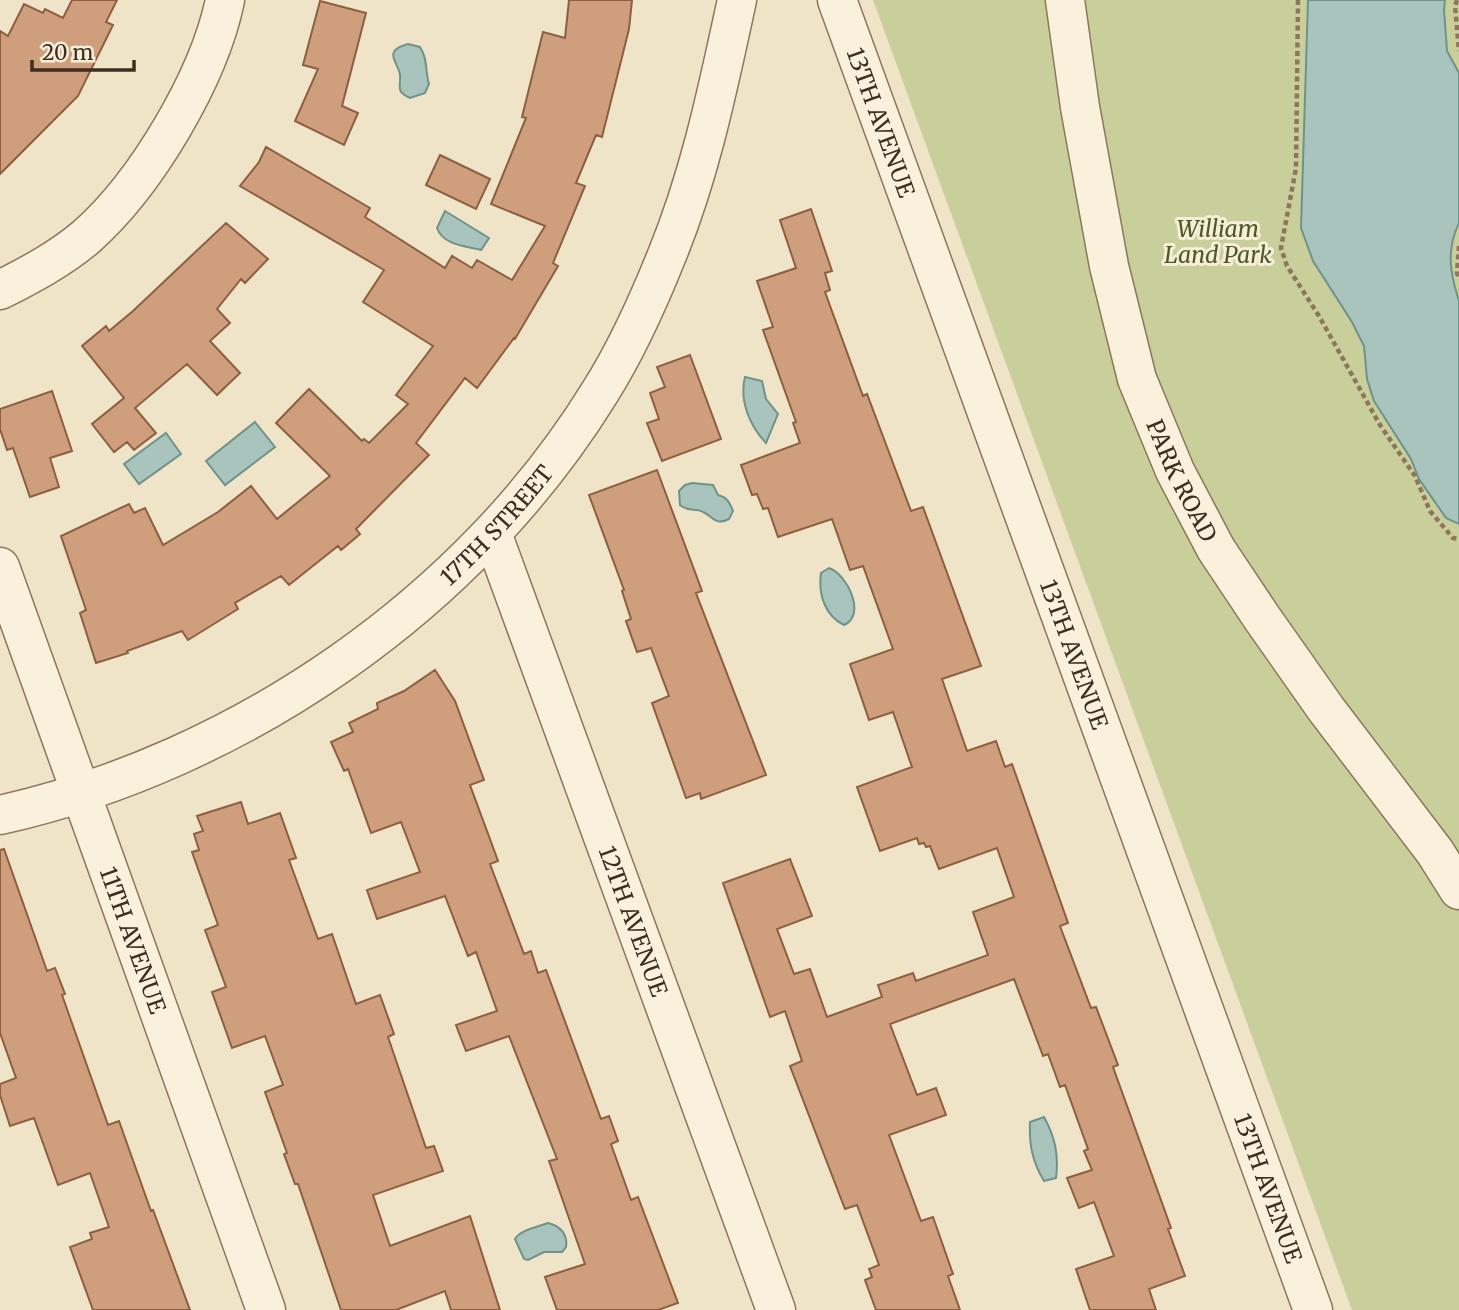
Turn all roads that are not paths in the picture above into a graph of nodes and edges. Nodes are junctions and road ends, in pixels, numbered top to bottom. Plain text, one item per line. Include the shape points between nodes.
1 (225, 0) edge
2 (737, 0) edge
3 (837, 0) edge
4 (1065, 0) edge
5 (0, 290) edge
6 (492, 533) junction
7 (0, 567) edge
8 (80, 793) junction
9 (0, 815) edge
10 (1459, 890) edge
11 (266, 1310) edge
12 (776, 1310) edge
13 (1313, 1310) edge

1 - 5 street via 205,65 156,152 121,201 86,237 41,270
2 - 6 street, 17TH STREET via 691,193 645,305 601,391 544,472
3 - 13 street, 13TH AVENUE
4 - 10 street, PARK ROAD via 1109,266 1137,379 1175,471 1216,549 1262,618
6 - 8 street, 17TH STREET via 395,621 318,678 230,730 154,766
6 - 12 street, 12TH AVENUE
7 - 8 street, 11TH AVENUE
8 - 9 street, 17TH STREET
8 - 11 street, 11TH AVENUE

